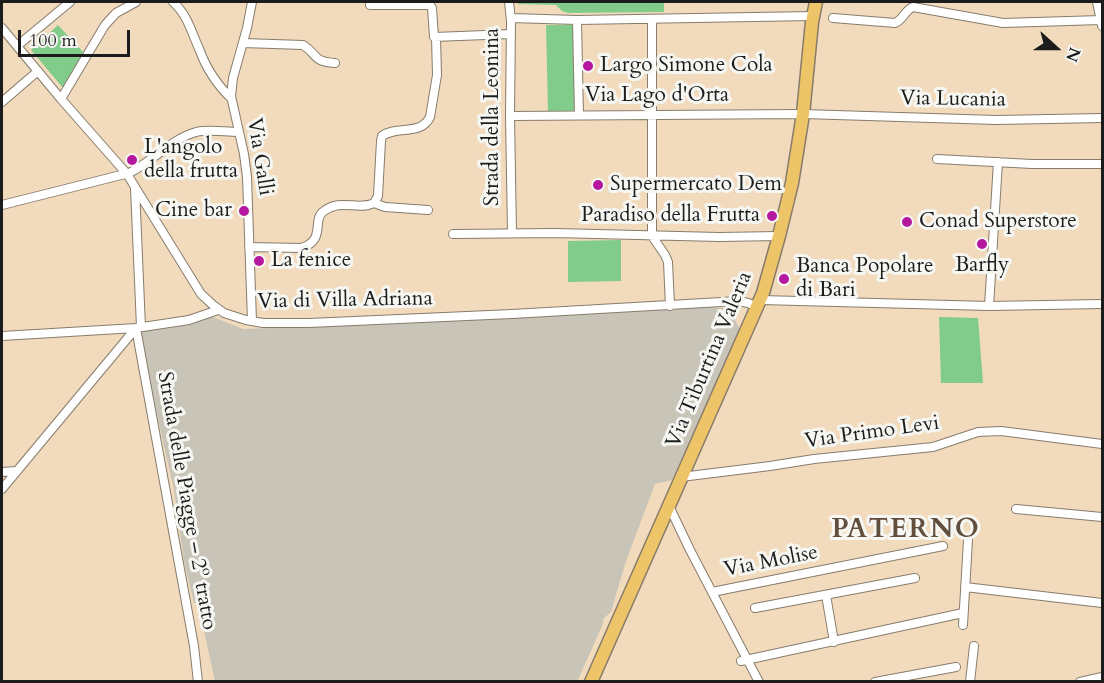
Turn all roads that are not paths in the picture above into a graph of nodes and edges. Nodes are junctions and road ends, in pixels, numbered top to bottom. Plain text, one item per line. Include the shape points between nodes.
1 (70, 2) edge
2 (136, 2) edge
3 (173, 2) edge
4 (252, 2) edge
5 (509, 2) edge
6 (816, 2) edge
7 (1097, 2) edge
8 (410, 3) edge
9 (370, 5) dead end
10 (813, 16) junction
11 (511, 18) junction
12 (833, 18) dead end
13 (652, 19) junction
14 (577, 20) junction
15 (1102, 23) edge
16 (2, 28) edge
17 (511, 34) junction
18 (435, 37) junction
19 (243, 43) junction
20 (17, 46) junction
21 (335, 63) dead end
22 (38, 71) junction
23 (231, 98) junction
24 (61, 99) junction
25 (2, 102) edge
26 (652, 114) junction
27 (803, 114) junction
28 (579, 115) junction
29 (510, 117) junction
30 (1102, 118) edge
31 (238, 132) junction
32 (937, 159) dead end
33 (998, 162) junction
34 (1102, 164) edge
35 (127, 174) junction
36 (135, 186) junction
37 (374, 203) junction
38 (2, 205) edge
39 (428, 210) dead end
40 (512, 233) junction
41 (453, 234) dead end
42 (652, 236) junction
43 (779, 236) junction
44 (249, 247) junction
45 (760, 303) junction
46 (1102, 304) edge
47 (670, 306) junction
48 (989, 306) junction
49 (218, 310) junction
50 (252, 321) junction
51 (138, 327) junction
52 (2, 336) edge
53 (1102, 444) edge
54 (16, 471) junction
55 (2, 472) edge
56 (681, 477) junction
57 (2, 489) edge
58 (669, 506) junction
59 (1016, 509) dead end
60 (1102, 517) edge
61 (968, 540) dead end
62 (943, 546) dead end
63 (915, 578) dead end
64 (965, 587) junction
65 (712, 592) junction
66 (826, 595) junction
67 (1102, 603) edge
68 (755, 608) dead end
69 (963, 613) junction
70 (963, 625) dead end
71 (834, 642) junction
72 (974, 646) dead end
73 (745, 660) junction
74 (956, 667) dead end
75 (1102, 677) edge
76 (198, 681) edge
77 (591, 681) edge
78 (759, 681) edge
79 (875, 681) edge
80 (970, 681) edge
81 (1080, 681) edge

1 - 20 street
2 - 24 street via 105,24
3 - 23 street via 188,22 219,85
4 - 19 street, Via Galli
5 - 11 street, Strada della Leonina
6 - 10 main road, Via Tiburtina Valeria
7 - 15 street
8 - 9 street
8 - 18 street via 432,6
10 - 13 street
10 - 27 main road, Via Tiburtina Valeria
11 - 14 street
11 - 17 street, Strada della Leonina
12 - 15 street via 896,23 914,7 1000,23
13 - 14 street
13 - 26 street
14 - 28 street
16 - 20 street, Via di Villa Adriana
17 - 18 street
17 - 29 street, Strada della Leonina
18 - 37 street via 437,75 429,119 421,128 382,136
19 - 21 street via 303,45 319,61
19 - 23 street, Via Galli
20 - 22 street, Via di Villa Adriana
22 - 24 street, Via di Villa Adriana
22 - 25 street
23 - 31 street, Via Galli
24 - 35 street, Via di Villa Adriana
26 - 27 street, Via Lago d'Orta
26 - 28 street, Via Lago d'Orta
26 - 42 street
27 - 30 street, Via Lucania
27 - 43 main road, Via Tiburtina Valeria
28 - 29 street, Via Lago d'Orta
29 - 40 street, Strada della Leonina
31 - 35 street via 194,133
31 - 44 street, Via Galli via 247,177
32 - 33 street
33 - 34 street
33 - 48 street
35 - 36 street, Via di Villa Adriana
35 - 38 street
36 - 49 street, Via di Villa Adriana via 196,287
36 - 51 street, Strada delle Piagge – 2º tratto
37 - 39 street
37 - 44 street via 338,205 324,211 316,236 301,248
40 - 41 street
40 - 42 street
42 - 43 street
42 - 47 street via 668,265
43 - 45 main road, Via Tiburtina Valeria
44 - 50 street, Via Galli
45 - 47 street, Via di Villa Adriana
45 - 48 street, Via di Villa Adriana
45 - 56 main road, Via Tiburtina Valeria
46 - 48 street, Via di Villa Adriana
47 - 50 street, Via di Villa Adriana via 309,323
49 - 50 street, Via di Villa Adriana
49 - 51 street via 189,320
51 - 52 street
51 - 54 street
51 - 76 street, Strada delle Piagge – 2º tratto
53 - 56 street, Via Primo Levi via 985,431 933,447
54 - 55 street
54 - 57 street
56 - 58 main road, Via Tiburtina Valeria
58 - 65 street
58 - 77 main road, Via Tiburtina Valeria
59 - 60 street
61 - 64 street
62 - 65 street, Via Molise
63 - 66 street
64 - 67 street
64 - 69 street
65 - 73 street
66 - 68 street
66 - 71 street
69 - 70 street
69 - 71 street
71 - 73 street
72 - 80 street
73 - 78 street
74 - 79 street
75 - 81 street

